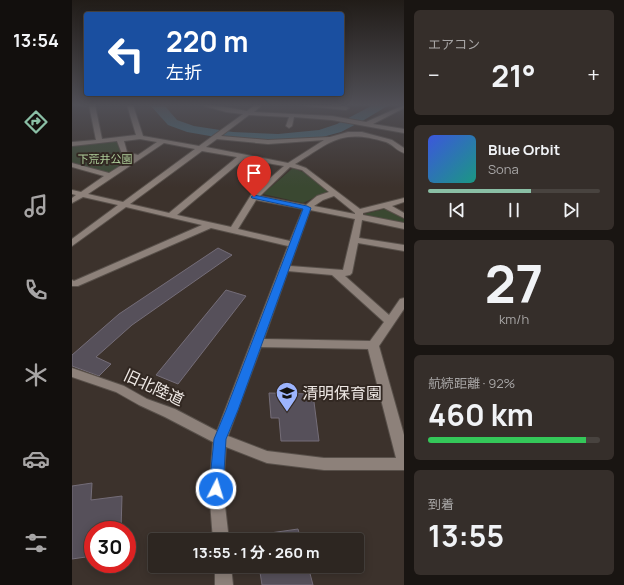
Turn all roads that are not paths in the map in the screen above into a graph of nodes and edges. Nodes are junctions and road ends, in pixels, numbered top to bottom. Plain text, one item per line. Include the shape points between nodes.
1 (97, 132) edge
2 (139, 132) edge
3 (223, 132) edge
4 (140, 137) junction
5 (216, 137) junction
6 (332, 138) junction
7 (120, 139) junction
8 (99, 141) junction
9 (164, 141) junction
10 (72, 144) edge
11 (202, 148) junction
12 (404, 151) edge
13 (242, 156) junction
14 (139, 157) junction
15 (72, 165) edge
16 (289, 165) junction
17 (111, 176) junction
18 (72, 192) edge
19 (335, 193) junction
20 (82, 195) junction
21 (254, 197) junction
22 (404, 200) edge
23 (72, 202) edge
24 (124, 205) junction
25 (385, 206) junction
26 (307, 208) junction
27 (359, 215) junction
28 (170, 216) junction
29 (404, 216) edge
30 (210, 225) junction
31 (404, 226) edge
32 (233, 231) junction
33 (354, 240) junction
34 (72, 242) edge
35 (294, 245) junction
36 (404, 248) edge
37 (284, 268) junction
38 (335, 272) junction
39 (72, 283) edge
40 (404, 301) edge
41 (390, 321) junction
42 (257, 343) junction
43 (373, 345) junction
44 (72, 372) edge
45 (220, 439) junction
46 (404, 460) edge
47 (404, 464) edge
48 (220, 533) edge
49 (223, 573) edge
50 (224, 585) edge

1 - 8 street
2 - 4 street
3 - 5 street
4 - 7 street
4 - 9 street
5 - 6 street via 268,142
5 - 11 street
6 - 12 street via 362,134 390,142
6 - 16 street
7 - 8 street
7 - 14 street via 124,153
8 - 10 street
9 - 11 street
9 - 14 street
11 - 13 street
11 - 24 street
13 - 16 street
13 - 28 street
14 - 17 street
15 - 17 street
16 - 19 street via 304,169
16 - 21 street
17 - 20 street
18 - 20 street
19 - 26 street via 320,198
19 - 27 street
20 - 23 street
20 - 24 street
21 - 26 street
21 - 32 street
22 - 25 street
24 - 28 street
24 - 34 street
25 - 27 street
25 - 29 street
26 - 27 street
26 - 35 street
27 - 31 street
27 - 33 street
28 - 30 street
30 - 32 street
30 - 39 street via 75,284
32 - 35 street
33 - 36 street
33 - 38 street via 347,273
35 - 37 street
37 - 38 street
37 - 42 street
38 - 41 street
40 - 41 street
41 - 43 street
42 - 43 street
42 - 45 street
43 - 46 street
44 - 45 street, 旧北陸道 via 120,389
45 - 47 street, 旧北陸道 via 267,458 324,464
45 - 48 street via 216,489
49 - 50 street

